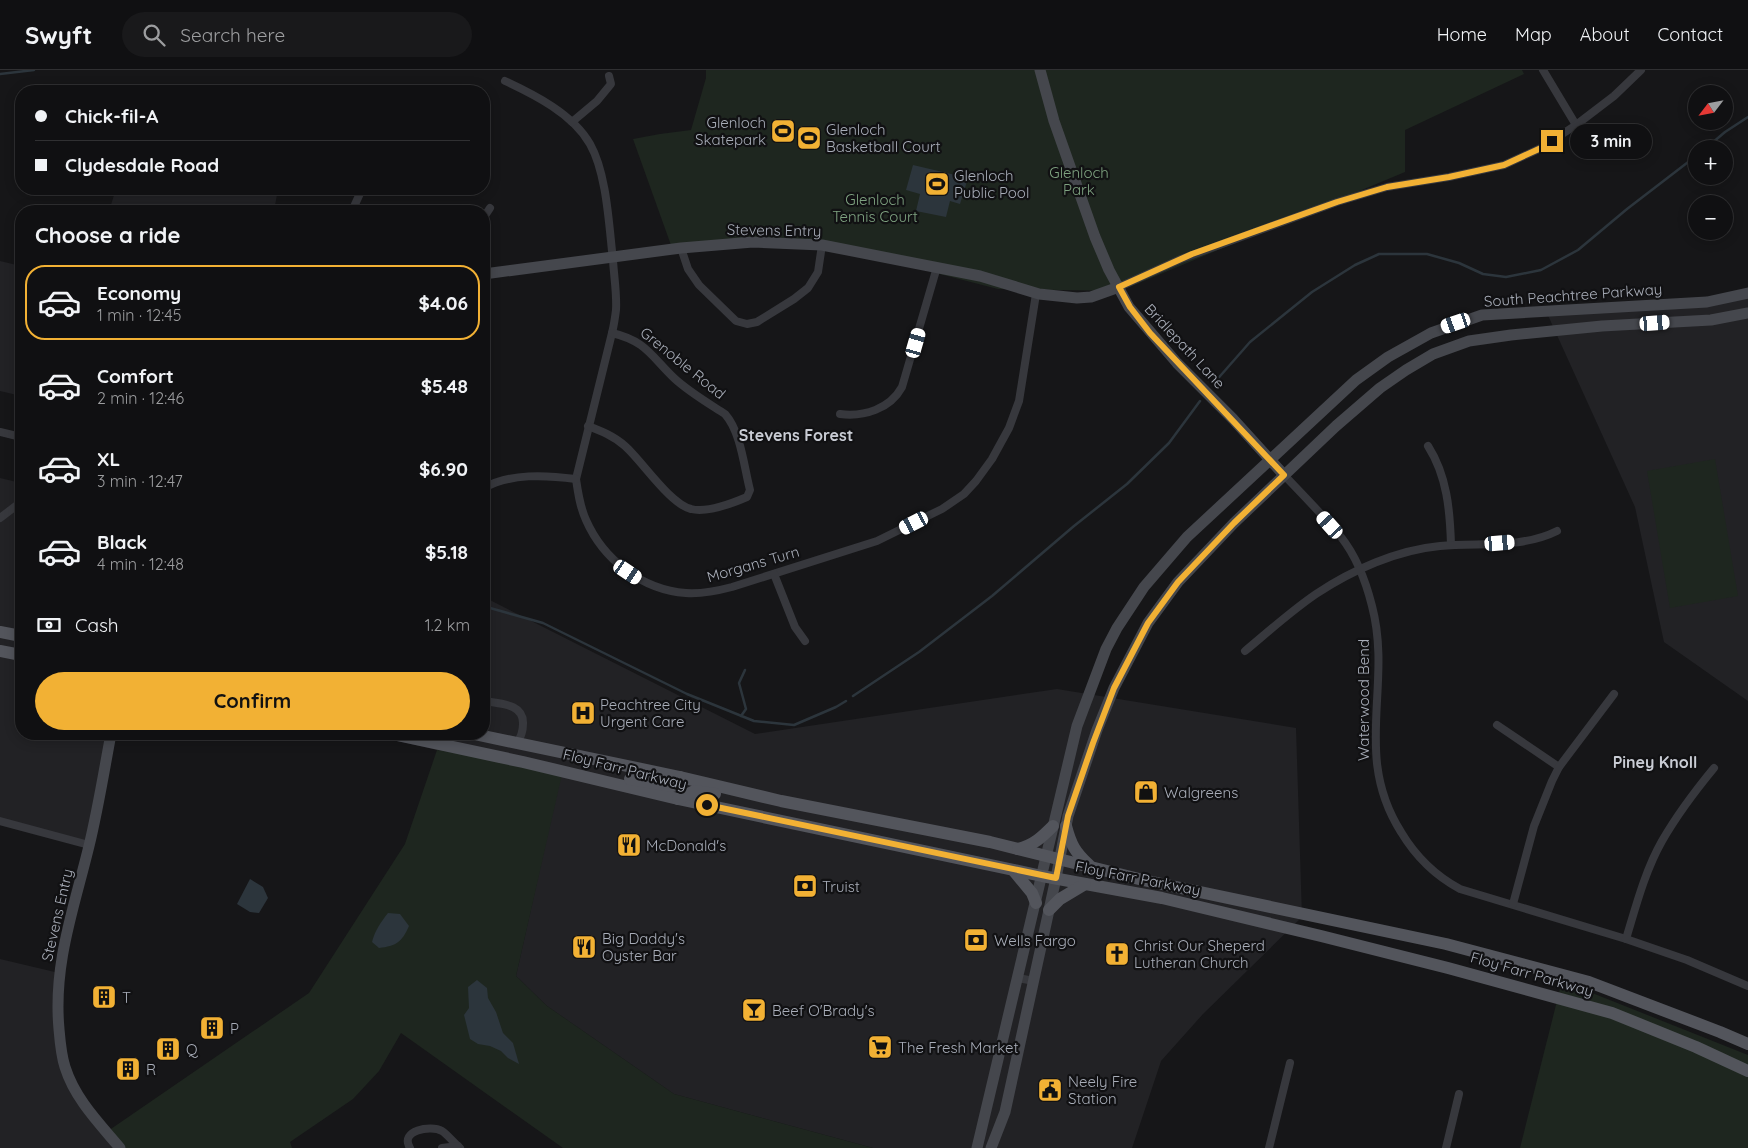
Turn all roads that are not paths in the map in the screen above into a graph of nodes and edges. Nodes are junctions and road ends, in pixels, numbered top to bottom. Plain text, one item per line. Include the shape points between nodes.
1 (1040, 70) edge
2 (1543, 70) edge
3 (1641, 70) edge
4 (609, 76) dead end
5 (505, 81) dead end
6 (572, 122) junction
7 (1576, 125) junction
8 (822, 244) junction
9 (680, 248) junction
10 (612, 257) junction
11 (937, 267) junction
12 (490, 273) edge
13 (1119, 287) junction
14 (1748, 293) edge
15 (1036, 294) junction
16 (1748, 313) edge
17 (612, 333) junction
18 (840, 414) dead end
19 (588, 426) junction
20 (0, 432) edge
21 (15, 436) edge
22 (1428, 446) dead end
23 (1270, 460) junction
24 (1284, 475) junction
25 (576, 479) junction
26 (490, 485) edge
27 (15, 507) edge
28 (0, 518) edge
29 (1557, 531) dead end
30 (1451, 545) junction
31 (1360, 570) junction
32 (774, 574) junction
33 (0, 632) edge
34 (15, 635) edge
35 (805, 641) dead end
36 (0, 651) edge
37 (1245, 651) dead end
38 (15, 655) edge
39 (1614, 694) dead end
40 (490, 702) edge
41 (1497, 724) dead end
42 (490, 737) edge
43 (110, 740) edge
44 (420, 740) edge
45 (517, 743) junction
46 (1559, 767) junction
47 (1714, 768) dead end
48 (680, 777) junction
49 (609, 782) junction
50 (678, 799) junction
51 (781, 801) junction
52 (0, 821) edge
53 (1059, 826) junction
54 (89, 845) junction
55 (1018, 849) junction
56 (1046, 856) junction
57 (1060, 859) junction
58 (1091, 867) junction
59 (1013, 870) junction
60 (1042, 876) junction
61 (1056, 878) junction
62 (1086, 884) junction
63 (1036, 903) junction
64 (1513, 904) junction
65 (1049, 910) junction
66 (1626, 939) junction
67 (1018, 978) junction
68 (1034, 980) junction
69 (1748, 986) edge
70 (1748, 1044) edge
71 (1290, 1062) dead end
72 (1748, 1071) edge
73 (1459, 1094) dead end
74 (459, 1147) edge
75 (120, 1148) edge
76 (410, 1148) edge
77 (442, 1148) edge
78 (977, 1148) edge
79 (991, 1148) edge
80 (1269, 1148) edge
81 (1446, 1148) edge

1 - 13 street, Bridlepath Lane via 1054,121 1095,237 1108,270
2 - 7 street
3 - 7 street
4 - 6 street via 610,84 597,101
5 - 6 street, Morgans Turn
6 - 10 street, Morgans Turn via 590,144 598,163
7 - 13 street via 1541,148 1504,165 1387,187 1337,202 1204,250
8 - 9 street, Stevens Entry via 752,242
8 - 9 street via 818,272 808,288 757,322 747,324 736,321 699,285
8 - 11 street, Stevens Entry
9 - 10 street, Stevens Entry
10 - 12 street, Stevens Entry
10 - 17 street, Morgans Turn via 616,311
11 - 15 street, Stevens Entry via 980,276
11 - 18 street via 897,396 869,413
13 - 15 street, Stevens Entry via 1091,298
13 - 23 street, Bridlepath Lane via 1150,333
14 - 23 street, South Peachtree Parkway via 1707,302 1482,315 1453,324 1431,332 1356,380
15 - 32 street, Morgans Turn via 1019,401 992,460 970,488 942,509 877,541
16 - 24 street via 1711,320 1602,326 1469,341 1434,354 1380,388
17 - 19 street, Morgans Turn
17 - 19 street, Grenoble Road via 639,342 675,379 725,414 735,431 750,490 747,497 736,502 702,510 690,509 668,492 624,445
19 - 25 street, Morgans Turn
20 - 21 street
22 - 30 street via 1442,474 1448,500
23 - 24 street, Bridlepath Lane
23 - 53 street, South Peachtree Parkway via 1187,537 1144,587 1117,628 1077,726
24 - 31 street, Waterwood Bend via 1342,538
24 - 53 street via 1178,582 1148,623 1114,688 1068,816
25 - 26 street via 519,478
25 - 32 street, Morgans Turn via 586,520 601,544 618,565 650,585 702,593 732,588
27 - 28 street
29 - 30 street via 1531,540
30 - 31 street via 1411,550
31 - 37 street via 1317,594
31 - 64 street, Waterwood Bend via 1378,640 1374,725 1378,778 1385,804 1411,848 1438,876 1460,889
32 - 35 street via 795,627
33 - 34 main road
36 - 38 main road
39 - 46 street
40 - 45 street via 520,710 523,730
41 - 46 street
42 - 45 main road, Floy Farr Parkway
43 - 54 street, Stevens Entry
44 - 49 main road, Floy Farr Parkway
45 - 48 main road, Floy Farr Parkway
46 - 64 street via 1534,826
47 - 66 street via 1662,841 1646,876
48 - 49 main road via 677,785 672,786 622,778
48 - 51 main road, Floy Farr Parkway
49 - 50 main road, Floy Farr Parkway
50 - 51 main road via 694,791 702,791 768,805
50 - 59 main road, Floy Farr Parkway
51 - 55 main road, Floy Farr Parkway
52 - 54 street
53 - 55 main road via 1038,841
53 - 56 street
53 - 57 street
53 - 58 main road via 1076,853
54 - 75 street, Stevens Entry via 59,967 60,1044 64,1066 83,1104
55 - 56 main road, Floy Farr Parkway
56 - 57 main road, Floy Farr Parkway
56 - 60 street
57 - 58 main road, Floy Farr Parkway
57 - 61 street
58 - 70 main road, Floy Farr Parkway via 1446,944 1579,979
59 - 60 main road, Floy Farr Parkway
59 - 63 main road
60 - 61 main road, Floy Farr Parkway
60 - 63 street
61 - 62 main road, Floy Farr Parkway
61 - 65 street
62 - 65 main road via 1060,898
62 - 72 main road, Floy Farr Parkway via 1162,898 1321,936 1612,1013
63 - 67 street
64 - 66 street, Waterwood Bend
65 - 68 street
66 - 69 street, Waterwood Bend
67 - 68 street
67 - 78 street
68 - 79 street via 1005,1112
71 - 80 street
73 - 81 street
74 - 76 street via 441,1131 422,1130 407,1138
74 - 77 street

